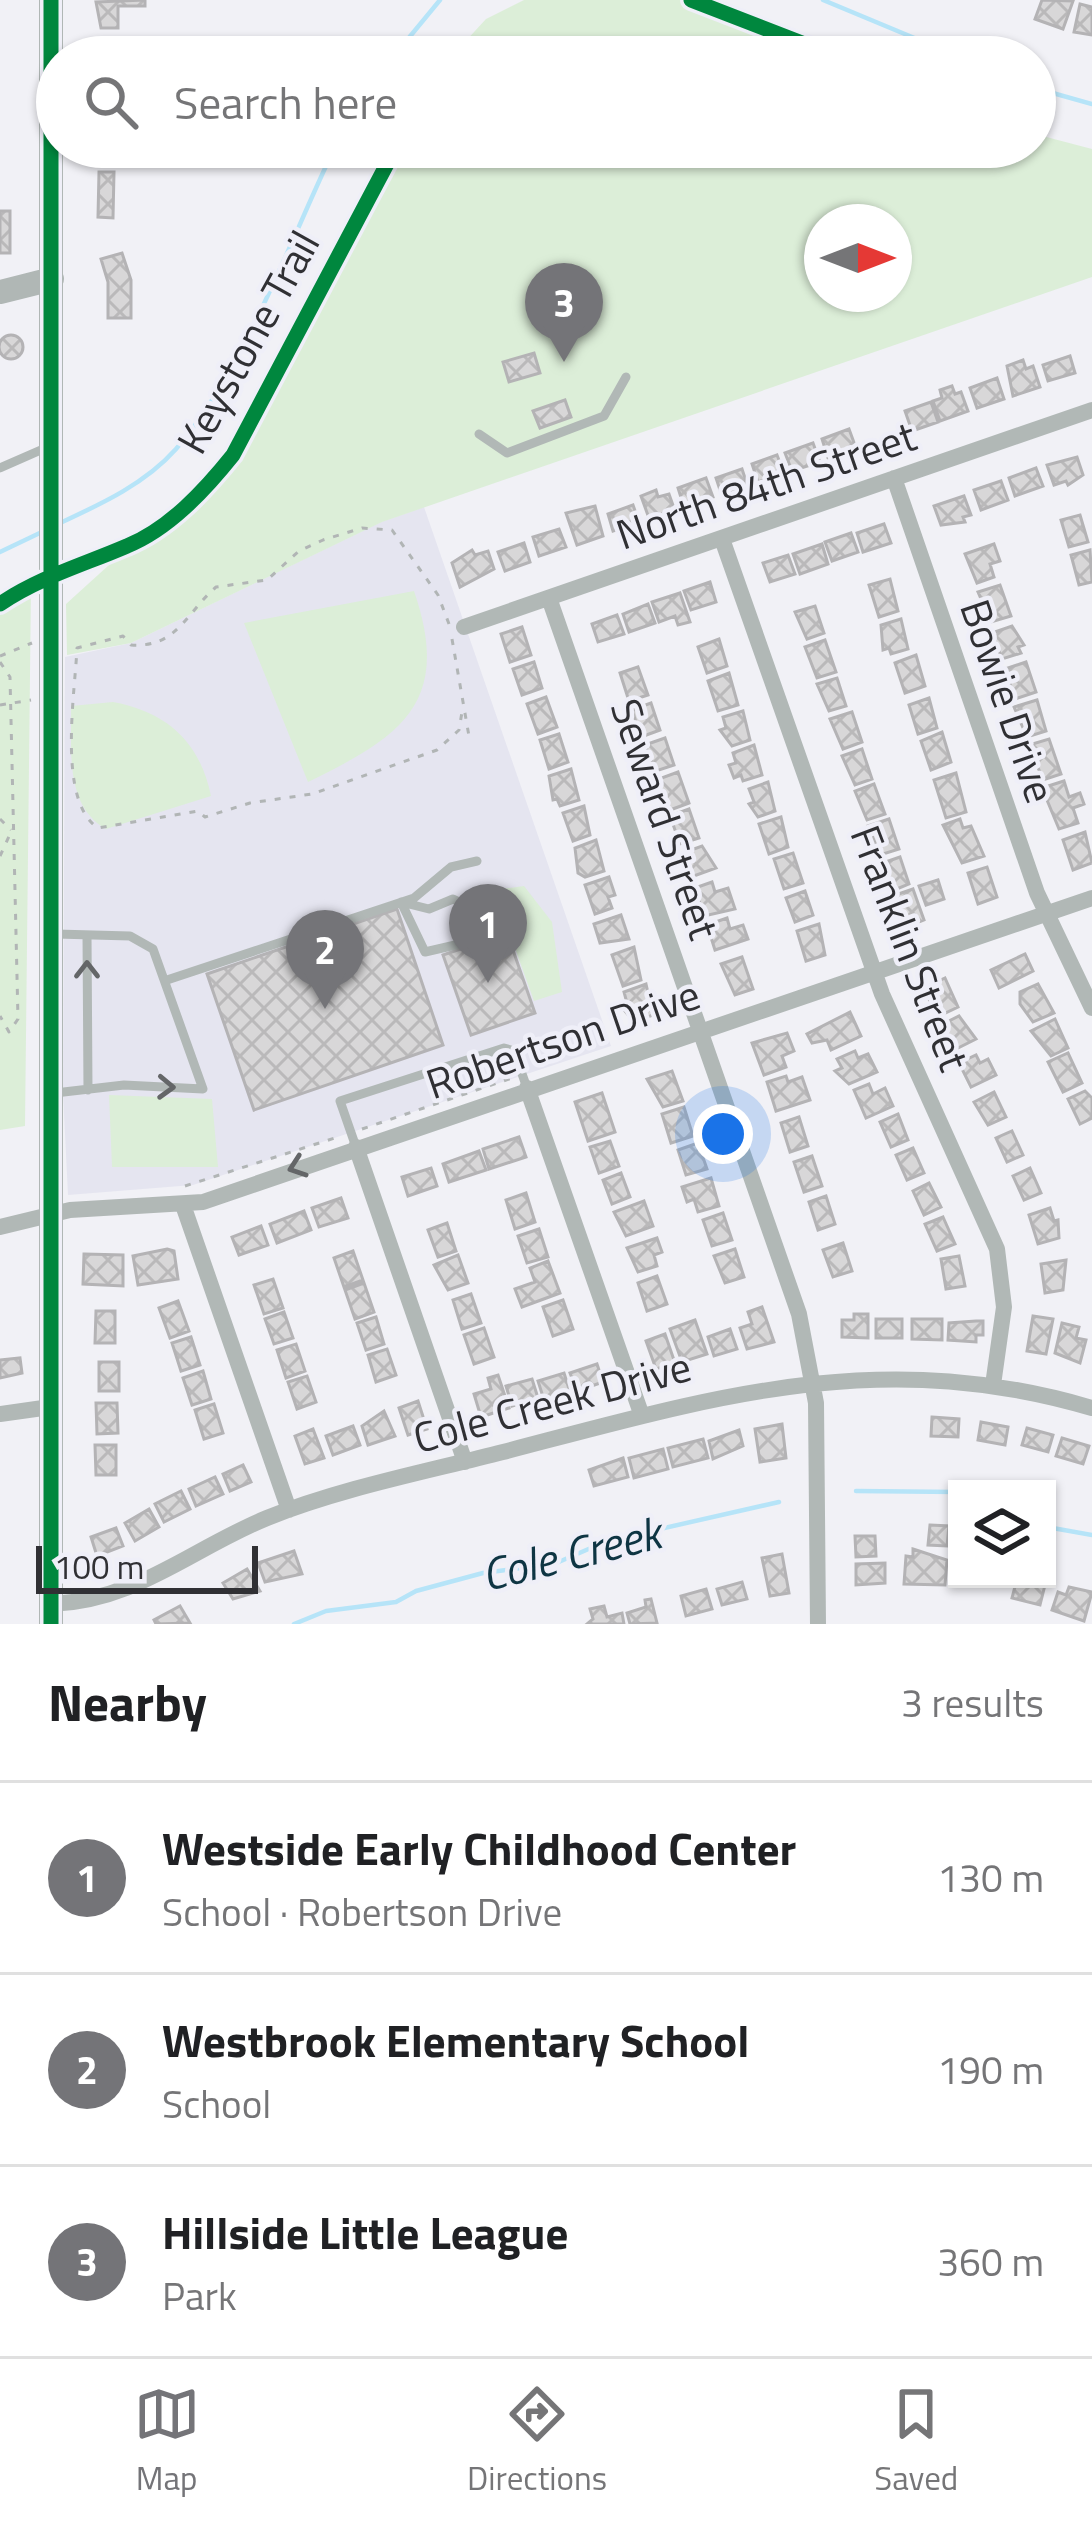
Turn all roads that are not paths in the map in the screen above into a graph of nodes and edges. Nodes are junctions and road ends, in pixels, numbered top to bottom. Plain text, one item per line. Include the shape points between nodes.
1 (52, 0) edge
2 (52, 36) edge
3 (52, 168) edge
4 (52, 279) junction
5 (0, 292) edge
6 (626, 377) dead end
7 (1092, 412) edge
8 (479, 434) dead end
9 (53, 459) junction
10 (0, 468) edge
11 (894, 478) junction
12 (722, 538) junction
13 (549, 598) junction
14 (464, 627) dead end
15 (477, 861) dead end
16 (1092, 898) edge
17 (401, 902) junction
18 (1045, 911) junction
19 (50, 934) junction
20 (87, 935) junction
21 (873, 970) junction
22 (167, 980) junction
23 (1092, 1008) edge
24 (701, 1031) junction
25 (525, 1081) junction
26 (88, 1090) junction
27 (50, 1093) junction
28 (353, 1140) junction
29 (181, 1196) junction
30 (51, 1216) junction
31 (0, 1227) edge
32 (814, 1381) junction
33 (993, 1385) junction
34 (50, 1407) junction
35 (1092, 1408) edge
36 (0, 1414) edge
37 (642, 1416) junction
38 (465, 1462) junction
39 (289, 1510) junction
40 (50, 1614) edge
41 (818, 1624) edge

1 - 2 street
3 - 4 street
4 - 5 street
4 - 9 street
6 - 8 lane via 604,416 507,453
7 - 11 street, North 84th Street
9 - 10 lane
9 - 19 street
11 - 12 street, North 84th Street
11 - 18 street, Bowie Drive
12 - 13 street, North 84th Street
12 - 21 street, Franklin Street
13 - 14 street, North 84th Street
13 - 24 street, Seward Street
15 - 17 lane via 451,867
16 - 18 street, Robertson Drive
17 - 17 lane via 425,952 477,940 482,928 464,901 429,908
17 - 22 lane
18 - 21 street, Robertson Drive
18 - 23 street, Bowie Drive
19 - 20 lane
19 - 27 street
20 - 22 lane via 130,936 153,949
26 -> 20 lane
21 - 24 street, Robertson Drive
21 - 33 street, Franklin Street via 997,1249 1004,1307
26 -> 22 lane via 203,1088
24 - 25 street, Robertson Drive
24 - 32 street, Seward Street via 799,1314
25 - 28 street, Robertson Drive
25 - 28 lane via 514,1051 504,1048 340,1101
25 - 37 street
26 - 27 lane
27 - 30 street
28 -> 29 street, Robertson Drive
28 - 38 street
29 - 30 street, Robertson Drive
29 - 39 street
30 - 31 street, Robertson Drive
30 - 34 street
32 - 33 street, Cole Creek Drive
32 - 37 street, Cole Creek Drive
32 - 41 street, Seward Street
33 - 35 street, Cole Creek Drive
34 - 36 street
34 - 40 street
37 - 38 street, Cole Creek Drive
38 - 39 street, Cole Creek Drive
39 - 40 street, Cole Creek Drive via 114,1596

